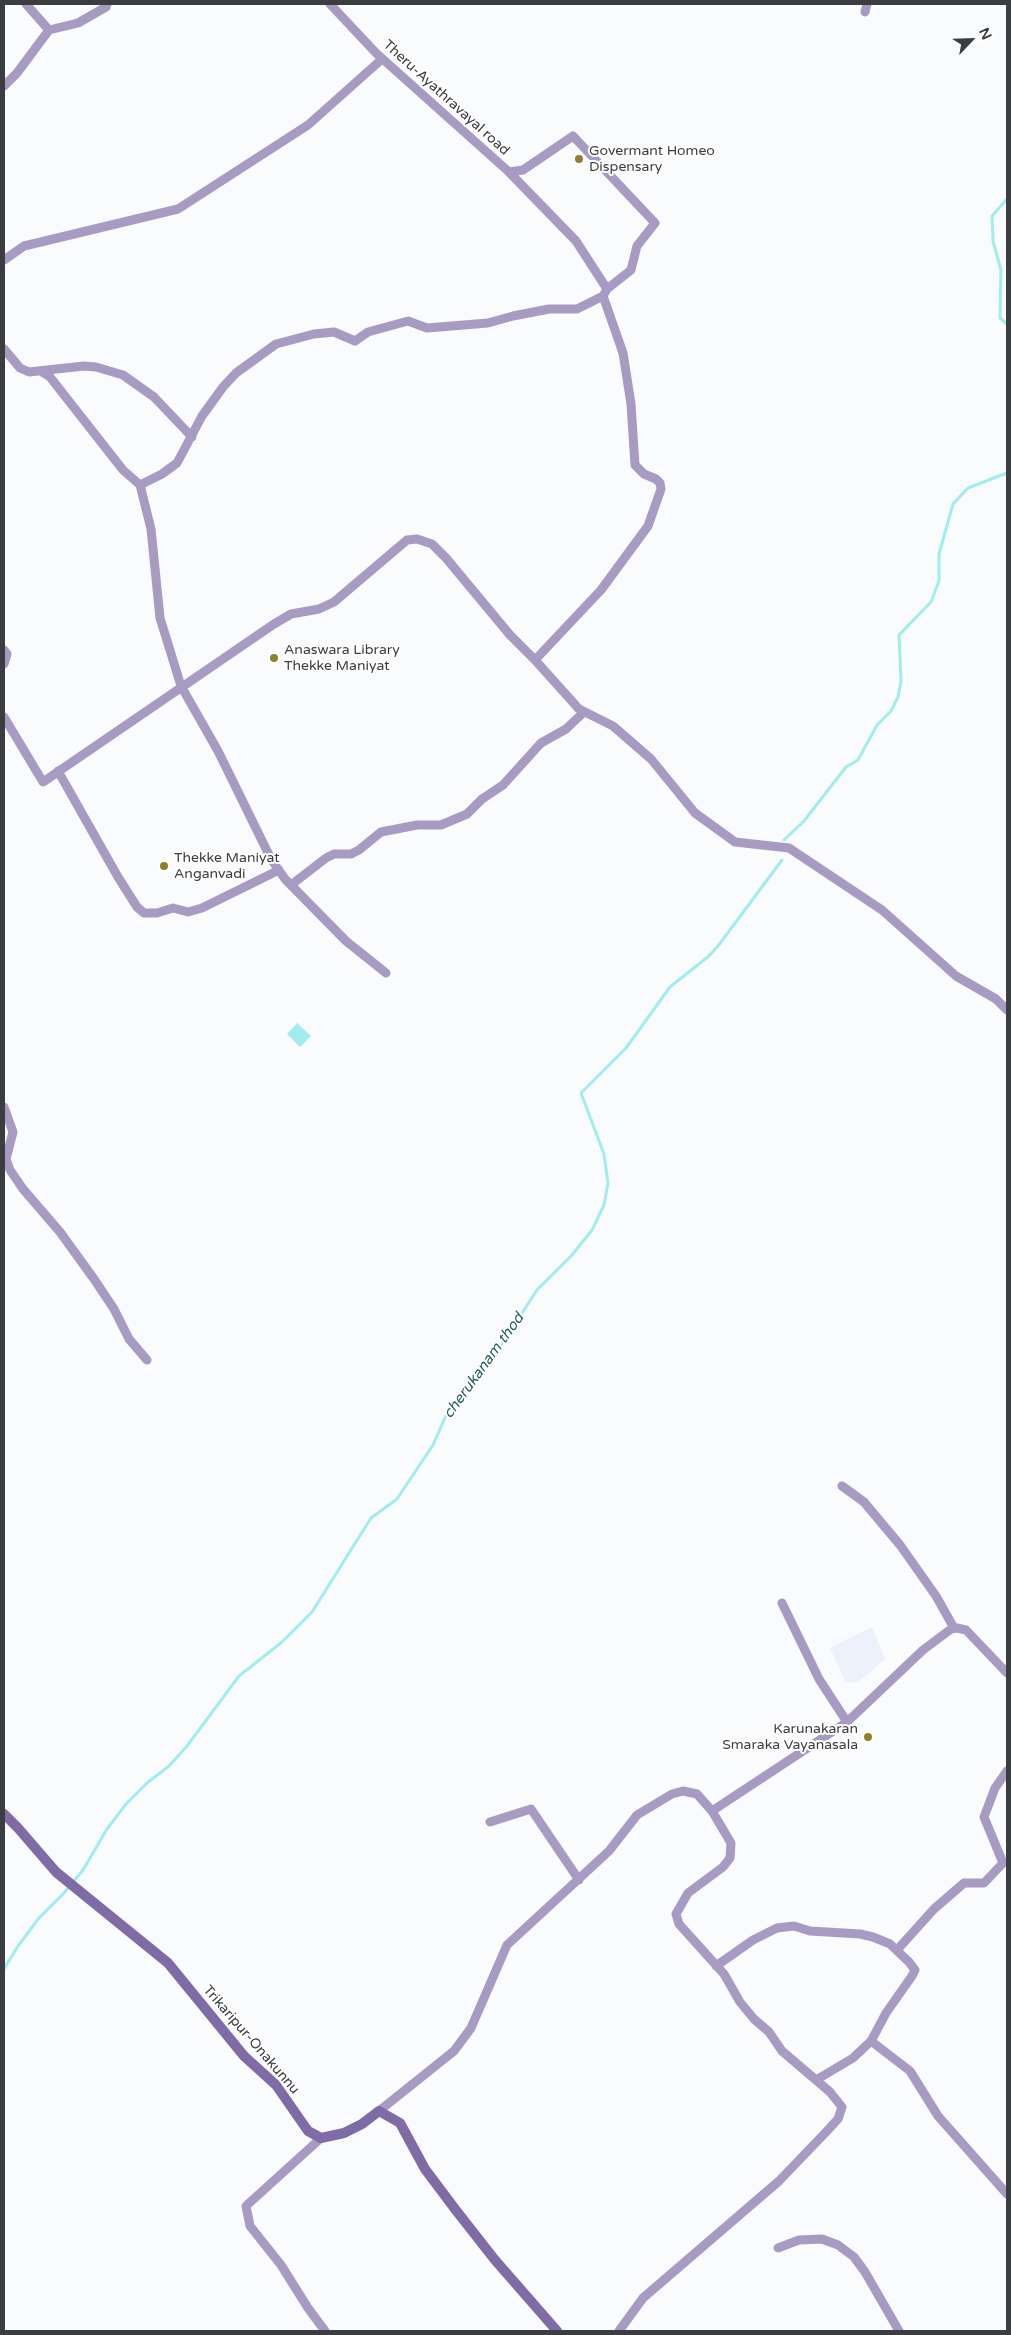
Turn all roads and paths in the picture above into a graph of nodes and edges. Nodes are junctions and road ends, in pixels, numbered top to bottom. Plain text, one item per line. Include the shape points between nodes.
1 (26, 4) edge
2 (108, 4) edge
3 (330, 4) edge
4 (49, 30) junction
5 (382, 59) junction
6 (4, 86) edge
7 (509, 172) junction
8 (4, 260) edge
9 (605, 293) junction
10 (4, 349) edge
11 (42, 372) junction
12 (192, 437) junction
13 (140, 485) junction
14 (4, 650) edge
15 (535, 660) junction
16 (4, 664) edge
17 (181, 686) junction
18 (584, 712) junction
19 (4, 717) edge
20 (58, 771) junction
21 (279, 870) junction
22 (290, 884) junction
23 (386, 973) dead end
24 (1007, 1010) edge
25 (4, 1108) edge
26 (148, 1360) dead end
27 (842, 1486) dead end
28 (782, 1603) dead end
29 (954, 1628) junction
30 (1007, 1673) edge
31 (847, 1722) junction
32 (1007, 1771) edge
33 (712, 1810) junction
34 (4, 1814) edge
35 (490, 1822) dead end
36 (579, 1880) junction
37 (897, 1950) junction
38 (716, 1966) junction
39 (871, 2041) junction
40 (816, 2080) junction
41 (378, 2111) junction
42 (321, 2138) junction
43 (1007, 2194) edge
44 (778, 2248) dead end
45 (325, 2331) edge
46 (557, 2331) edge
47 (619, 2331) edge
48 (899, 2331) edge

1 - 4 street
2 - 4 street via 78,23
3 - 5 street, Theru-Ayathravayal road
4 - 6 street
5 - 7 street, Theru-Ayathravayal road
5 - 8 street via 308,125 178,209 24,246
7 - 9 street via 576,242
7 - 9 street, Theru-Ayathravayal road via 523,170 573,136 655,223 637,246 631,270
9 - 12 street via 577,309 549,309 488,323 427,328 408,321 368,332 355,341 334,332 276,344 236,373 223,387 202,416
9 - 15 street via 623,353 631,404 635,465 660,483 661,489 648,526 601,590
10 - 11 street via 20,368
11 - 12 street via 84,366 123,375 154,397
11 - 13 street via 50,376 123,470
12 - 13 street via 177,463
13 - 17 street via 151,529 160,618
14 - 16 street via 7,654
15 - 17 street via 446,558 432,544 417,539 407,540 327,606 291,614
15 - 18 street
17 - 20 street
17 - 21 street
18 - 22 street via 566,729 541,743 503,785 467,814 441,825 417,825 381,832 359,850 326,858
18 - 24 street via 613,726 652,759 695,813 735,842 789,848 882,910 956,976 996,999
19 - 20 street via 43,782
20 - 21 street via 118,877 144,913 173,908 188,912 202,908
21 - 22 street
22 - 23 street via 346,941
25 - 26 street via 13,1132 6,1159 10,1170 60,1232 114,1309 129,1339
27 - 29 street via 864,1502 900,1545
28 - 31 street via 819,1680
29 - 30 street via 966,1630
29 - 31 street via 923,1650
31 - 33 street
32 - 37 street via 995,1788 984,1817 1003,1863 984,1883 964,1883 934,1909
33 - 36 street via 697,1794 683,1791 672,1794 637,1815 609,1851
33 - 38 street via 731,1843 730,1858 688,1893 676,1914 679,1924
34 - 42 street, Trikaripur-Onakunnu via 56,1872 168,1963 244,2056 276,2085 308,2130
35 - 36 street via 531,1809
36 - 41 street via 507,1945 471,2028 454,2051
37 - 38 street via 873,1937 810,1931 794,1926 777,1928
37 - 39 street via 915,1970
38 - 40 street via 782,2051
39 - 40 street via 853,2058
39 - 43 street via 910,2071 938,2116
40 - 47 street via 842,2107 838,2119 778,2181 643,2298
41 - 42 street via 344,2133
41 - 46 street via 400,2123 425,2169 449,2201
42 - 45 street via 246,2206 250,2226 281,2265
44 - 48 street via 800,2240 822,2239 838,2245 854,2256

